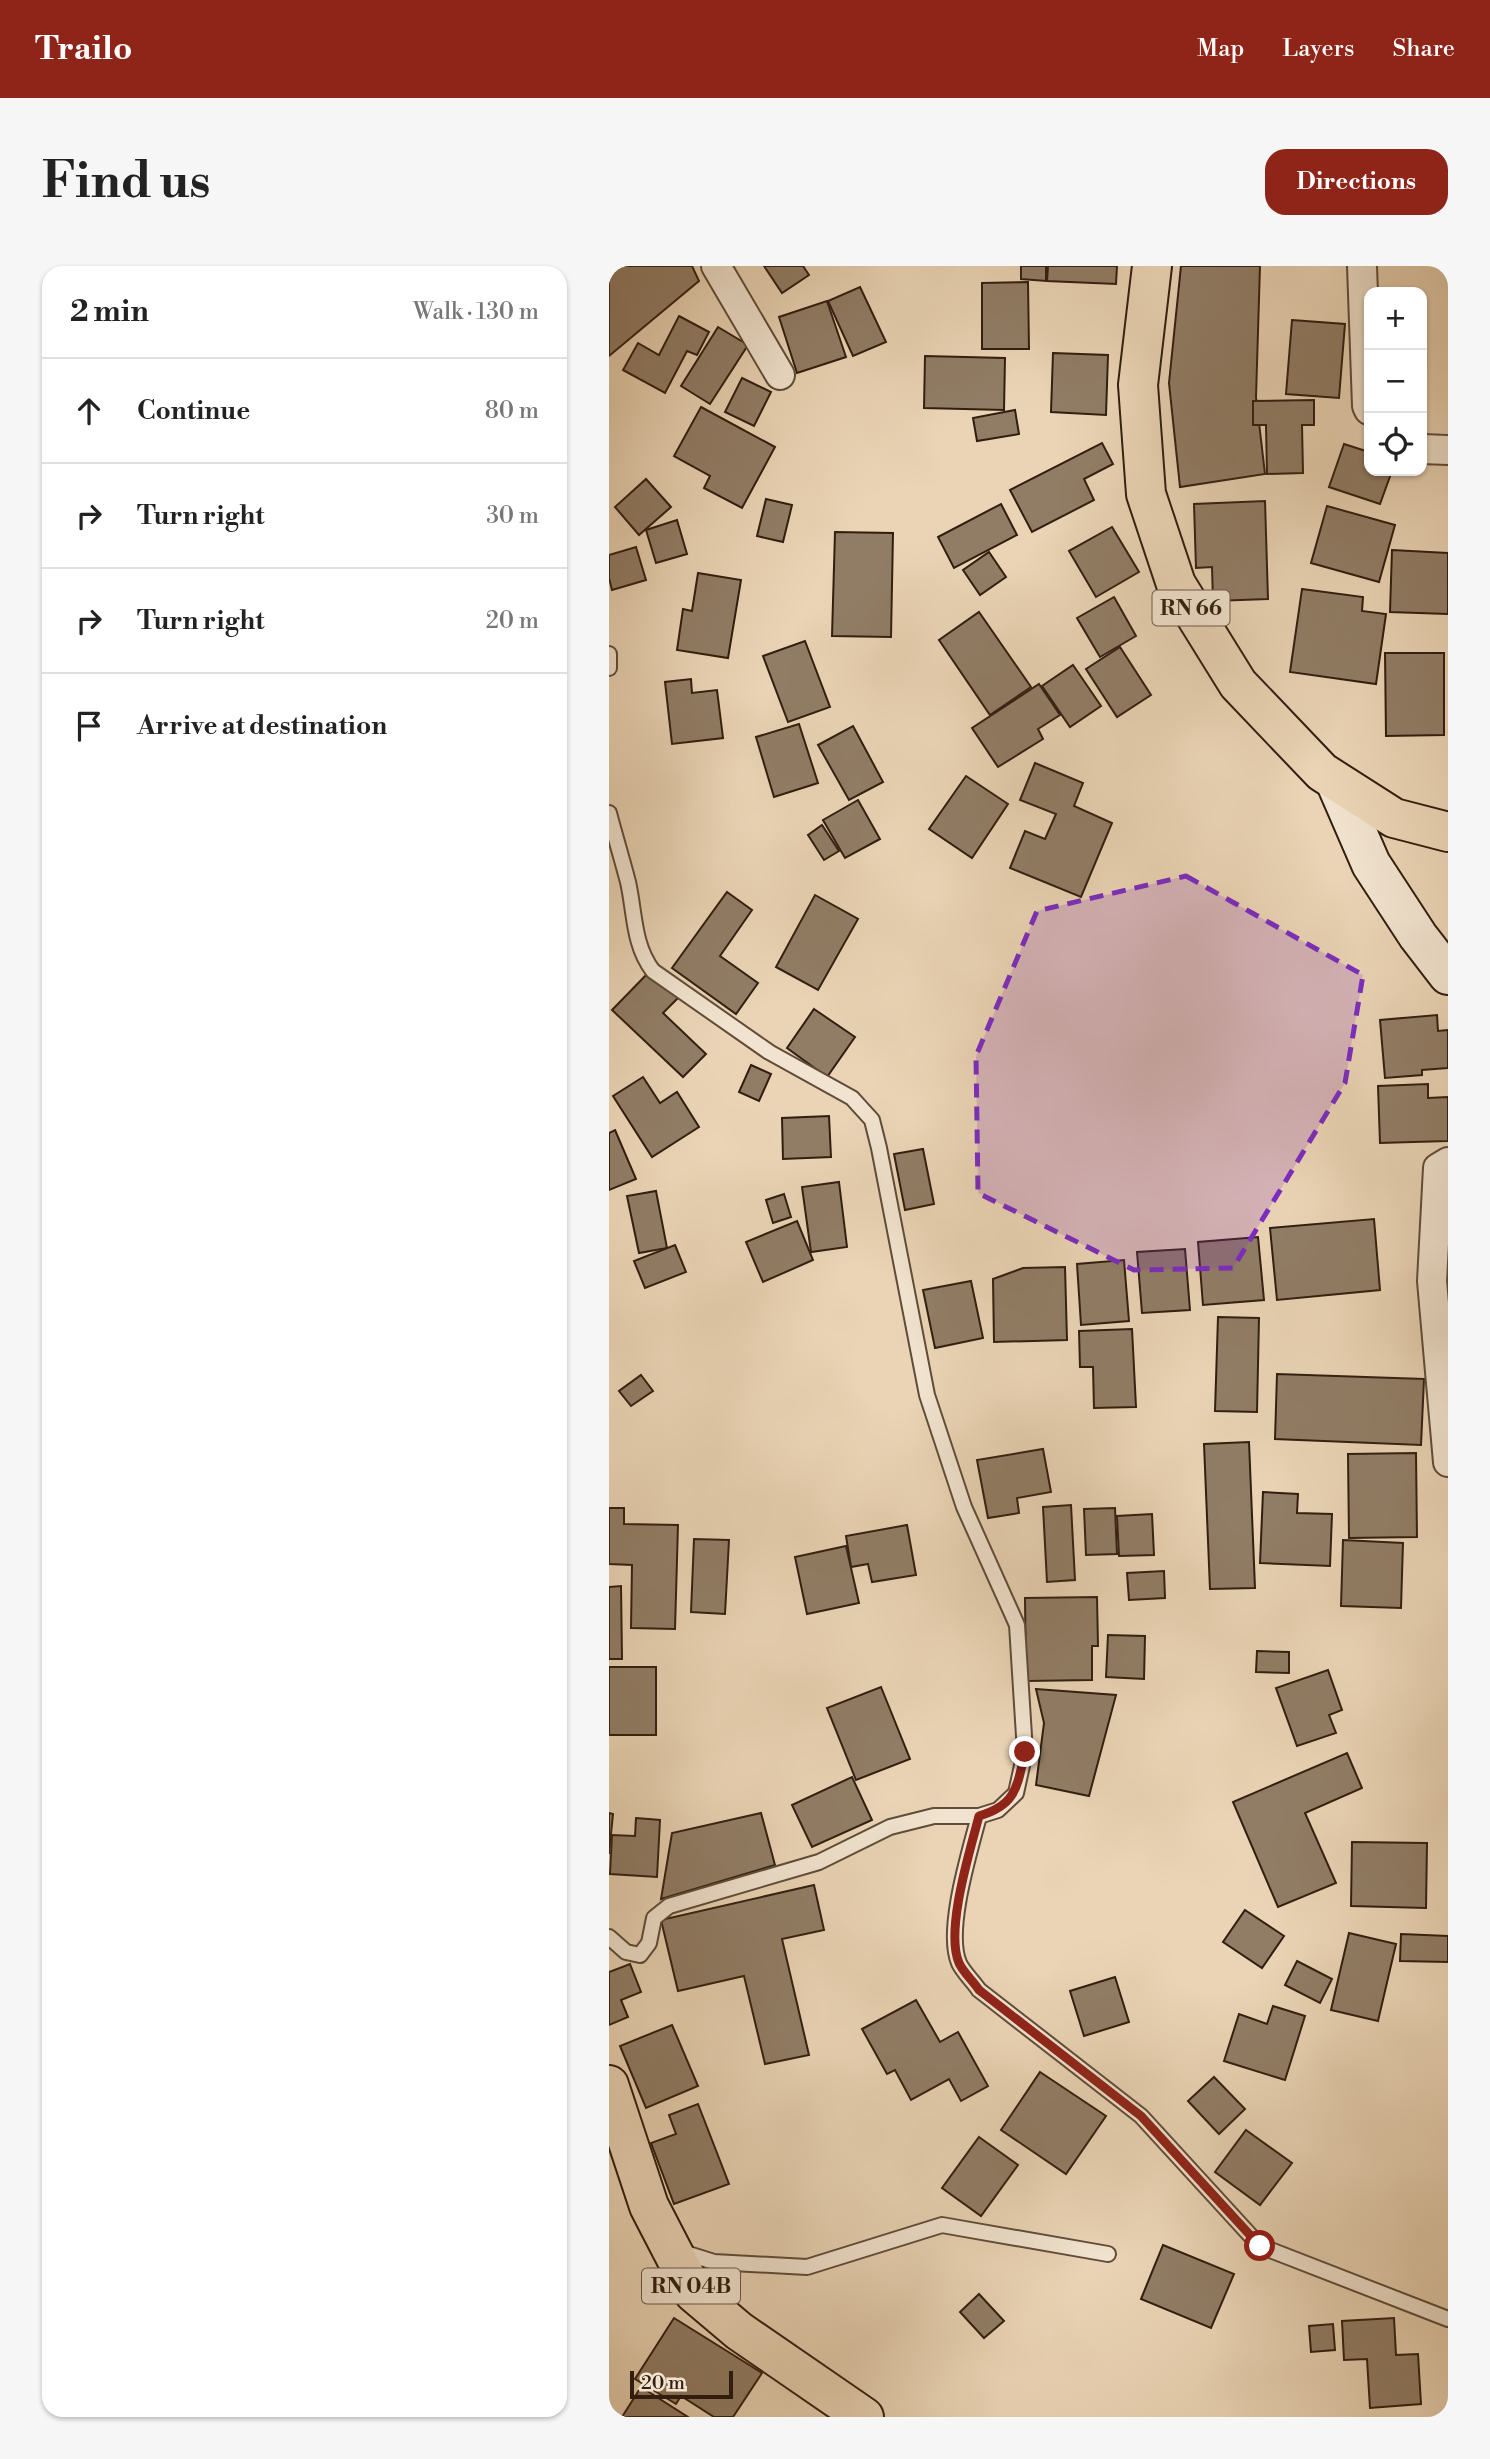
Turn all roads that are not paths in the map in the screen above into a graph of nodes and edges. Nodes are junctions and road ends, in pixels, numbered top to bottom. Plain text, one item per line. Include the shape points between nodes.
1 (716, 266) edge
2 (1152, 266) edge
3 (1362, 266) edge
4 (1366, 350) edge
5 (780, 375) dead end
6 (1427, 449) edge
7 (1448, 450) edge
8 (609, 654) edge
9 (609, 668) edge
10 (1335, 780) junction
11 (609, 813) edge
12 (1448, 832) edge
13 (1448, 975) edge
14 (1448, 1162) edge
15 (1448, 1462) edge
16 (979, 1816) junction
17 (609, 1937) edge
18 (609, 2085) edge
19 (673, 2249) junction
20 (1108, 2254) dead end
21 (1448, 2319) edge
22 (864, 2417) edge

1 - 5 street
2 - 10 main road, RN 66 via 1138,385 1146,494 1176,584 1238,684
3 - 4 street
6 - 7 street
8 - 9 lane
10 - 12 main road, RN 66 via 1394,818
10 - 13 street via 1371,864
11 - 16 lane via 637,938 653,971 769,1052 852,1098 872,1120 927,1395 964,1507 1017,1625 1025,1752 1016,1793 998,1810
14 - 15 street via 1438,1168 1431,1281
16 - 17 lane via 934,1816 890,1826 819,1862 669,1906 654,1917 649,1944 641,1955 627,1952
16 - 21 lane via 954,1937 959,1963 979,1990 1141,2116 1260,2246
18 - 19 main road, RN 04B via 649,2206
19 - 20 lane via 714,2262 807,2267 941,2225
19 - 22 main road, RN 04B via 694,2292 739,2331

